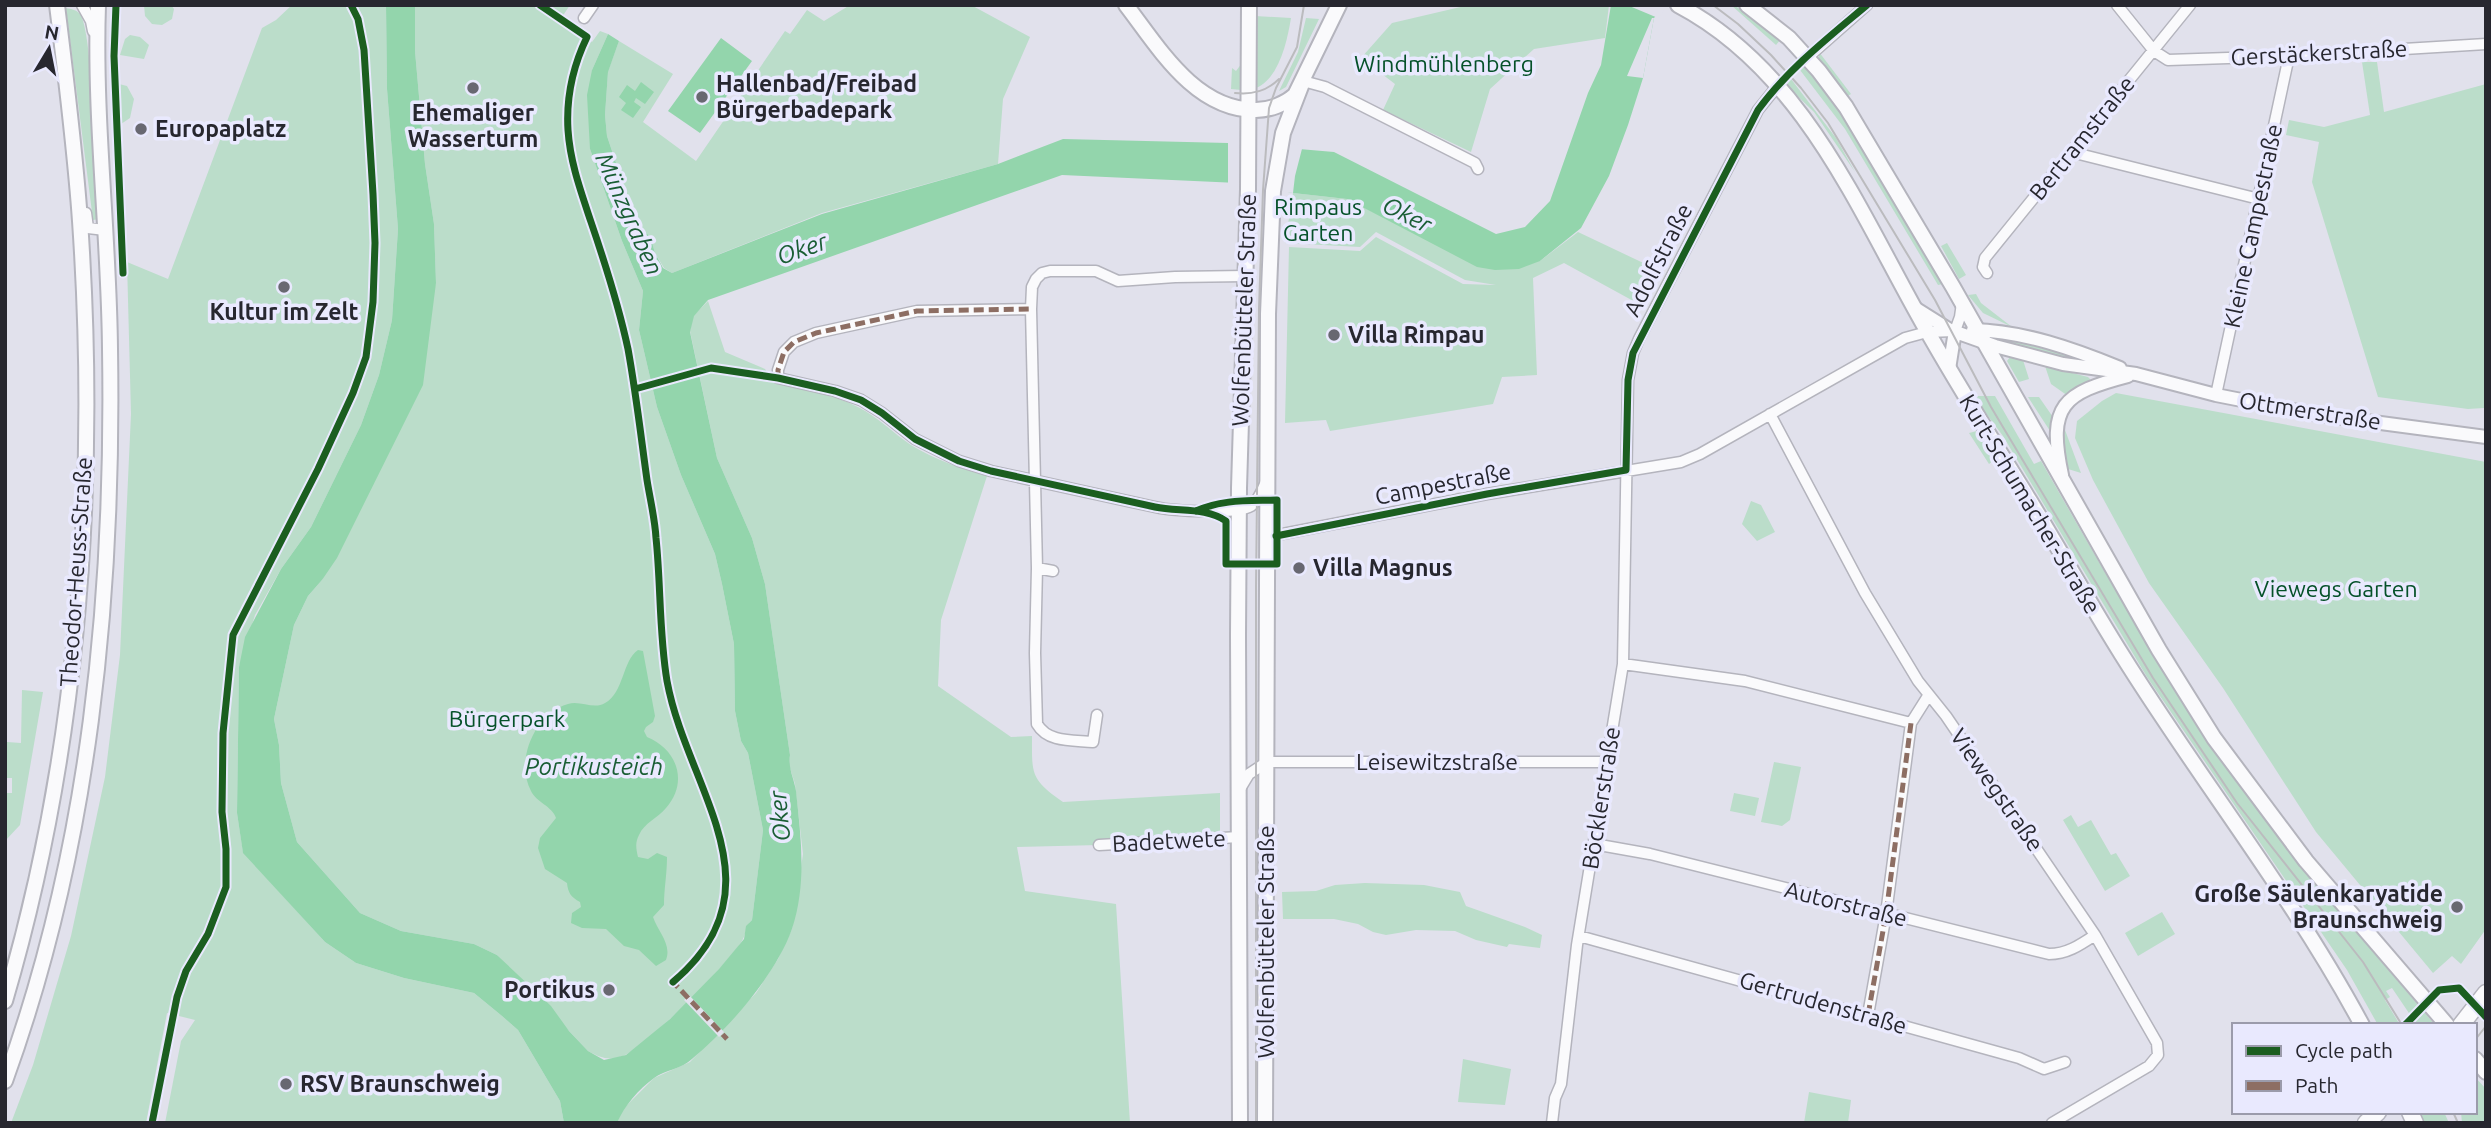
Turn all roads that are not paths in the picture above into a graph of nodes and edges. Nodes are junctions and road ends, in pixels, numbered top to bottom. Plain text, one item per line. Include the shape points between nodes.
1 (57, 5) edge
2 (82, 5) edge
3 (98, 5) edge
4 (593, 5) edge
5 (1126, 5) edge
6 (1249, 5) edge
7 (1339, 5) edge
8 (1678, 5) edge
9 (1747, 5) edge
10 (1867, 5) edge
11 (2117, 5) edge
12 (2190, 5) edge
13 (584, 18) dead end
14 (2486, 44) edge
15 (97, 45) junction
16 (2154, 51) junction
17 (2289, 56) junction
18 (1807, 58) junction
19 (1303, 82) junction
20 (1778, 85) junction
21 (1248, 110) junction
22 (73, 137) junction
23 (2071, 152) junction
24 (1478, 169) dead end
25 (2259, 199) junction
26 (105, 230) junction
27 (1987, 273) dead end
28 (1245, 276) junction
29 (1962, 303) junction
30 (1915, 308) junction
31 (1031, 309) junction
32 (1955, 331) junction
33 (1927, 332) junction
34 (1980, 336) junction
35 (1949, 369) junction
36 (2136, 374) junction
37 (2216, 395) junction
38 (1770, 415) junction
39 (2486, 437) edge
40 (1626, 470) junction
41 (1035, 480) junction
42 (1266, 481) junction
43 (2064, 482) junction
44 (1239, 509) junction
45 (1267, 537) junction
46 (1037, 568) junction
47 (1053, 571) dead end
48 (1622, 664) junction
49 (1928, 696) junction
50 (1097, 715) dead end
51 (1911, 723) junction
52 (1267, 762) junction
53 (1607, 762) junction
54 (1239, 792) junction
55 (1239, 837) junction
56 (1594, 844) junction
57 (1099, 845) dead end
58 (1886, 914) junction
59 (2095, 935) junction
60 (1579, 936) junction
61 (2486, 993) edge
62 (5, 1001) edge
63 (1868, 1015) junction
64 (2361, 1023) edge
65 (2445, 1023) edge
66 (2463, 1023) edge
67 (2065, 1062) dead end
68 (5, 1081) edge
69 (1240, 1123) edge
70 (1265, 1123) edge
71 (1552, 1123) edge
72 (2052, 1123) edge

1 - 22 main road, Theodor-Heuss-Straße
2 - 15 street, Theodor-Heuss-Straße
3 - 15 main road, Theodor-Heuss-Straße
4 - 13 street
5 - 21 main road via 1185,79 1221,102
6 - 21 main road, Wolfenbütteler Straße
7 - 19 main road, Wolfenbütteler Straße
8 - 20 main road, Kurt-Schumacher-Straße via 1727,36
9 - 18 main road, Kurt-Schumacher-Straße
10 - 18 street
11 - 16 street
12 - 16 street, Bertramstraße
14 - 17 street, Gerstäckerstraße
15 - 26 main road, Theodor-Heuss-Straße
16 - 17 street, Gerstäckerstraße via 2168,60
16 - 23 street, Bertramstraße
17 - 25 street, Kleine Campestraße
18 - 29 main road, Kurt-Schumacher-Straße via 1846,107
19 - 21 main road via 1283,103
19 - 24 street via 1329,89 1475,163
19 - 42 main road, Wolfenbütteler Straße via 1281,141 1273,191
20 - 30 main road, Kurt-Schumacher-Straße via 1843,177
20 - 40 street, Adolfstraße via 1758,110 1633,353
21 - 28 main road, Wolfenbütteler Straße
22 - 26 street, Theodor-Heuss-Straße via 87,225
22 - 62 main road, Theodor-Heuss-Straße via 86,349 80,574 52,800 30,911
23 - 25 street
23 - 27 street, Bertramstraße via 1985,258
25 - 37 street, Kleine Campestraße
26 - 68 main road, Theodor-Heuss-Straße via 111,447 93,703 62,886
28 - 31 street via 1118,281 1096,271 1042,273 1032,287
28 - 44 main road, Wolfenbütteler Straße
29 - 32 street
29 - 34 main road, Kurt-Schumacher-Straße
30 - 32 street
30 - 33 main road, Kurt-Schumacher-Straße
31 - 41 street
31 - 41 street via 917,311 816,333 794,342 784,352 778,370 779,378 861,400 915,439 959,461
32 - 33 street, Campestraße
32 - 34 street, Ottmerstraße
32 - 35 street
33 - 35 main road, Kurt-Schumacher-Straße
33 - 38 street, Campestraße via 1901,339
34 - 36 street, Ottmerstraße via 2018,336
34 - 43 main road, Kurt-Schumacher-Straße
35 - 64 main road, Kurt-Schumacher-Straße via 2121,655 2294,910
36 - 37 street, Ottmerstraße
36 - 43 street via 2084,389 2065,406 2056,439
37 - 39 street, Ottmerstraße via 2313,414
38 - 40 street, Campestraße via 1681,462
38 - 49 street, Viewegstraße via 1865,593
40 - 45 street, Campestraße
40 - 48 street, Böcklerstraße
41 - 44 street via 1175,511
41 - 46 street
42 - 44 street via 1251,506
42 - 45 main road, Wolfenbütteler Straße
43 - 65 main road, Kurt-Schumacher-Straße via 2186,695 2235,769 2315,872
44 - 54 main road, Wolfenbütteler Straße
45 - 52 main road, Wolfenbütteler Straße
46 - 47 street
46 - 50 street via 1037,724 1055,738 1093,742
48 - 51 street via 1745,681
48 - 53 street, Böcklerstraße
49 - 51 street
49 - 59 street, Viewegstraße
51 - 58 street
52 - 53 street, Leisewitzstraße
52 - 54 street via 1249,774
52 - 70 main road, Wolfenbütteler Straße
53 - 56 street, Böcklerstraße
54 - 55 main road, Wolfenbütteler Straße
55 - 57 street, Badetwete
55 - 69 main road, Wolfenbütteler Straße
56 - 58 street, Autorstraße
56 - 60 street, Böcklerstraße
58 - 59 street, Autorstraße via 2049,954 2061,954
58 - 63 street
59 - 72 street, Viewegstraße via 2157,1043 2158,1055 2149,1066
60 - 63 street, Gertrudenstraße
60 - 71 street, Böcklerstraße
61 - 66 main road
63 - 67 street, Gertrudenstraße via 2044,1069

